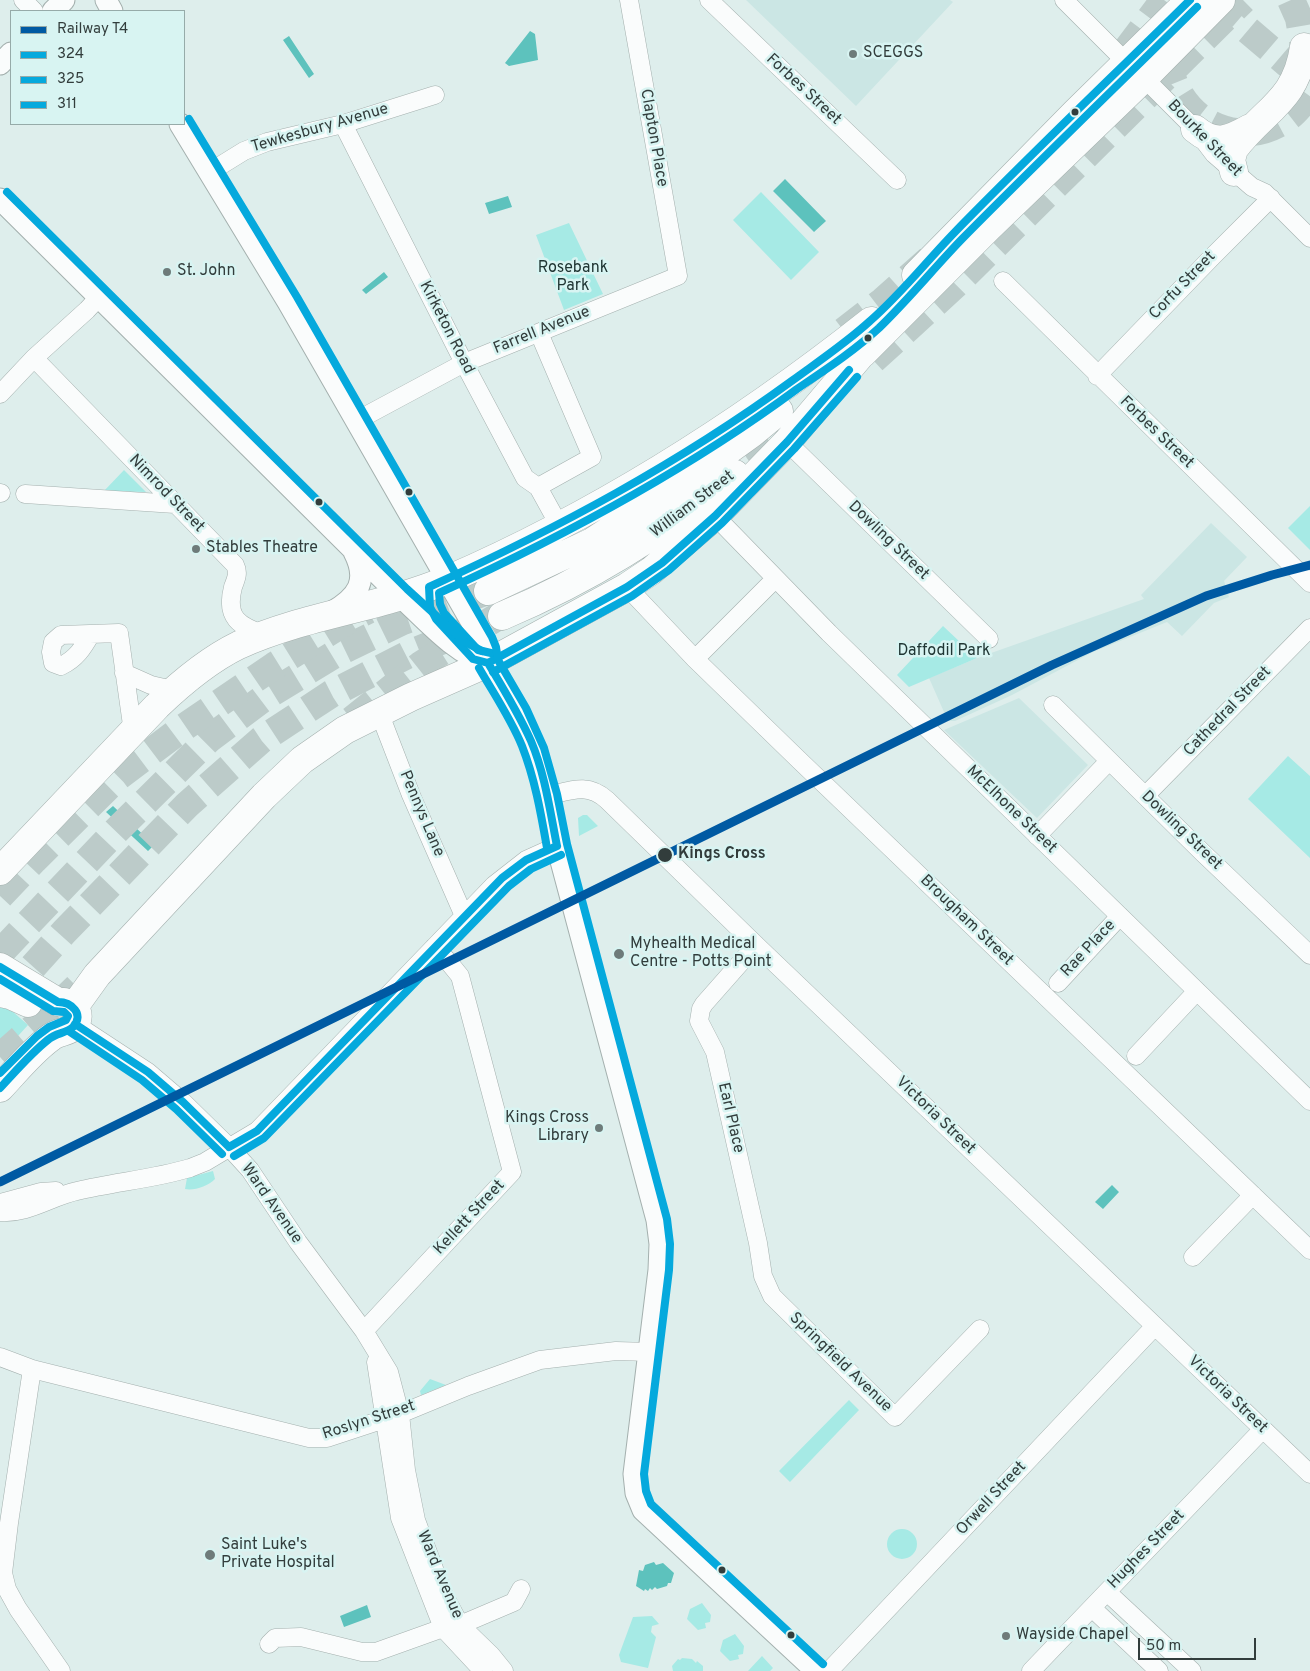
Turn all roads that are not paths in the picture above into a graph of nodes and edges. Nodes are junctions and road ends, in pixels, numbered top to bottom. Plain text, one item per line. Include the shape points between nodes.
1 (22, 0) edge
2 (64, 0) edge
3 (629, 0) edge
4 (709, 0) edge
5 (1064, 0) edge
6 (1190, 0) edge
7 (1221, 0) tunnel mouth
8 (33, 10) edge
9 (54, 10) edge
10 (1304, 47) tunnel mouth
11 (10, 54) edge
12 (0, 64) edge
13 (1135, 70) junction
14 (435, 95) dead end
15 (343, 124) junction
16 (1257, 124) junction
17 (181, 125) edge
18 (1195, 129) junction
19 (210, 172) junction
20 (897, 180) dead end
21 (1243, 180) junction
22 (1271, 198) junction
23 (0, 199) edge
24 (1310, 238) edge
25 (678, 276) joint
26 (1003, 282) dead end
27 (99, 297) junction
28 (871, 321) junction
29 (539, 333) junction
30 (859, 357) junction
31 (34, 358) junction
32 (464, 363) junction
33 (1098, 376) junction
34 (0, 394) edge
35 (356, 421) junction
36 (787, 442) junction
37 (538, 487) junction
38 (25, 494) dead end
39 (175, 504) junction
40 (715, 516) junction
41 (559, 526) junction
42 (353, 549) junction
43 (775, 579) junction
44 (438, 583) junction
45 (1310, 583) edge
46 (627, 587) junction
47 (488, 591) tunnel mouth
48 (400, 596) junction
49 (502, 616) tunnel mouth
50 (321, 618) junction
51 (1310, 628) edge
52 (91, 634) dead end
53 (265, 635) junction
54 (989, 639) dead end
55 (695, 659) junction
56 (481, 661) junction
57 (124, 674) junction
58 (173, 690) junction
59 (1053, 705) dead end
60 (379, 712) junction
61 (133, 732) junction
62 (1108, 761) junction
63 (547, 796) junction
64 (1145, 796) junction
65 (1037, 836) junction
66 (557, 846) junction
67 (0, 871) edge
68 (464, 916) junction
69 (1120, 916) junction
70 (756, 946) junction
71 (434, 947) junction
72 (1310, 955) edge
73 (0, 967) edge
74 (1058, 982) dead end
75 (0, 983) edge
76 (1197, 991) junction
77 (0, 993) edge
78 (28, 1003) junction
79 (63, 1017) junction
80 (1136, 1056) dead end
81 (0, 1088) edge
82 (1310, 1101) edge
83 (229, 1147) junction
84 (76, 1191) junction
85 (1253, 1195) junction
86 (0, 1203) edge
87 (0, 1212) edge
88 (1310, 1250) edge
89 (1194, 1257) dead end
90 (783, 1308) joint
91 (1155, 1326) junction
92 (980, 1329) dead end
93 (364, 1331) junction
94 (650, 1352) junction
95 (0, 1356) edge
96 (32, 1369) junction
97 (393, 1416) junction
98 (1263, 1429) junction
99 (1310, 1474) edge
100 (521, 1589) dead end
101 (1107, 1592) junction
102 (1092, 1608) junction
103 (460, 1625) junction
104 (443, 1628) junction
105 (268, 1644) dead end
106 (61, 1671) edge
107 (483, 1671) edge
108 (504, 1671) edge
109 (816, 1671) edge
110 (829, 1671) edge
111 (1031, 1671) edge
112 (1159, 1671) edge
113 (1192, 1671) edge

1 - 8 street
2 - 9 street
3 - 25 street, Clapton Place
4 - 20 street, Forbes Street
5 - 13 street, Bourke Street
6 - 13 main road, William Street
7 - 13 main road, William Street
10 - 16 main road via 1295,80
11 - 12 street
13 - 18 street, Bourke Street
13 - 28 main road, William Street via 1075,113
13 - 30 main road, William Street via 988,228
14 - 15 street, Tewkesbury Avenue
15 - 19 street, Tewkesbury Avenue via 267,142 244,151
15 - 32 street, Kirketon Road
16 - 18 main road via 1223,140 1206,137
16 - 21 main road via 1232,152 1231,160
17 - 19 street
18 - 21 street, Bourke Street via 1211,150
19 - 35 street
21 - 22 street, Bourke Street
22 - 24 street, Bourke Street
22 - 33 street, Corfu Street
23 - 27 street
25 - 29 street, Farrell Avenue
26 - 33 street, Forbes Street
27 - 31 street
27 - 42 street
28 - 41 main road via 747,414 657,471
28 - 47 main road, William Street via 786,405 698,472 592,542
29 - 32 street, Farrell Avenue
29 - 37 street via 592,458
30 - 36 main road
30 - 49 main road, William Street via 750,461 684,514 587,576 544,599
31 - 34 street
31 - 39 street, Nimrod Street
32 - 35 street, Farrell Avenue
32 - 37 street, Kirketon Road via 525,478
33 - 45 street, Forbes Street
35 - 44 street
36 - 40 main road
36 - 54 street, Dowling Street
37 - 41 street, Kirketon Road
38 - 39 street
39 - 53 street, Nimrod Street via 236,566 231,601 235,619 244,627
40 - 43 street, McElhone Street
40 - 46 main road via 662,563
41 - 44 main road
42 - 48 street
42 - 50 street via 361,577 358,590 349,601
43 - 55 street
43 - 65 street, McElhone Street
44 - 48 main road
44 - 56 street via 483,642 486,649
44 - 56 street via 430,607 436,619
46 - 55 street, Brougham Street
46 - 56 main road
48 - 50 main road
48 - 56 street via 459,650
50 - 53 main road
51 - 64 street, Cathedral Street
52 - 57 street via 119,633
53 - 58 main road via 220,656
55 - 85 street, Brougham Street
56 - 60 main road
56 - 63 street via 529,739
57 - 58 street
57 - 61 street
58 - 61 main road
59 - 62 street, Dowling Street
60 - 68 street, Pennys Lane
60 - 79 main road via 325,742 283,777 97,975
61 - 67 main road
62 - 64 street, Dowling Street
62 - 65 street
63 - 66 street
63 - 70 street, Victoria Street via 582,788 602,795
64 - 72 street, Dowling Street
65 - 69 street, McElhone Street
66 - 68 street via 518,865
66 - 94 street via 657,1220 659,1270
68 - 71 street
69 - 74 street, Rae Place
69 - 76 street, McElhone Street
70 - 90 street, Earl Place via 704,1004 699,1021 715,1052 763,1276 772,1296
70 - 91 street, Victoria Street
71 - 83 street via 257,1131
71 - 93 street, Kellett Street via 460,976 512,1172
73 - 79 main road
75 - 78 main road
76 - 80 street
76 - 82 street, McElhone Street
77 - 78 main road
78 - 79 main road
79 - 81 main road
79 - 83 street, Ward Avenue via 148,1072
83 - 84 street via 181,1171
83 - 93 street, Ward Avenue via 250,1170
84 - 86 street via 41,1192
84 - 87 street via 25,1210
85 - 88 street, Brougham Street
85 - 89 street
90 - 92 street, Springfield Avenue via 895,1417
91 - 98 street, Victoria Street
91 - 110 street, Orwell Street
93 - 97 street, Ward Avenue via 389,1372
94 - 97 street, Roslyn Street via 616,1351 540,1360
94 - 109 street via 634,1474 636,1493 643,1510
95 - 96 street, Roslyn Street
96 - 97 street, Roslyn Street via 309,1438 328,1438
96 - 106 street via 4,1573 7,1589 18,1609
97 - 103 street, Ward Avenue via 416,1520 443,1593
97 - 104 street, Ward Avenue via 400,1518
98 - 99 street, Victoria Street
98 - 101 street, Hughes Street
100 - 103 street via 514,1602
101 - 102 street, Hughes Street
101 - 113 street
102 - 111 street, Hughes Street
102 - 112 street
103 - 104 street
103 - 108 street, Ward Avenue
104 - 105 street via 376,1652 362,1652 301,1637 275,1638
104 - 107 street, Ward Avenue

